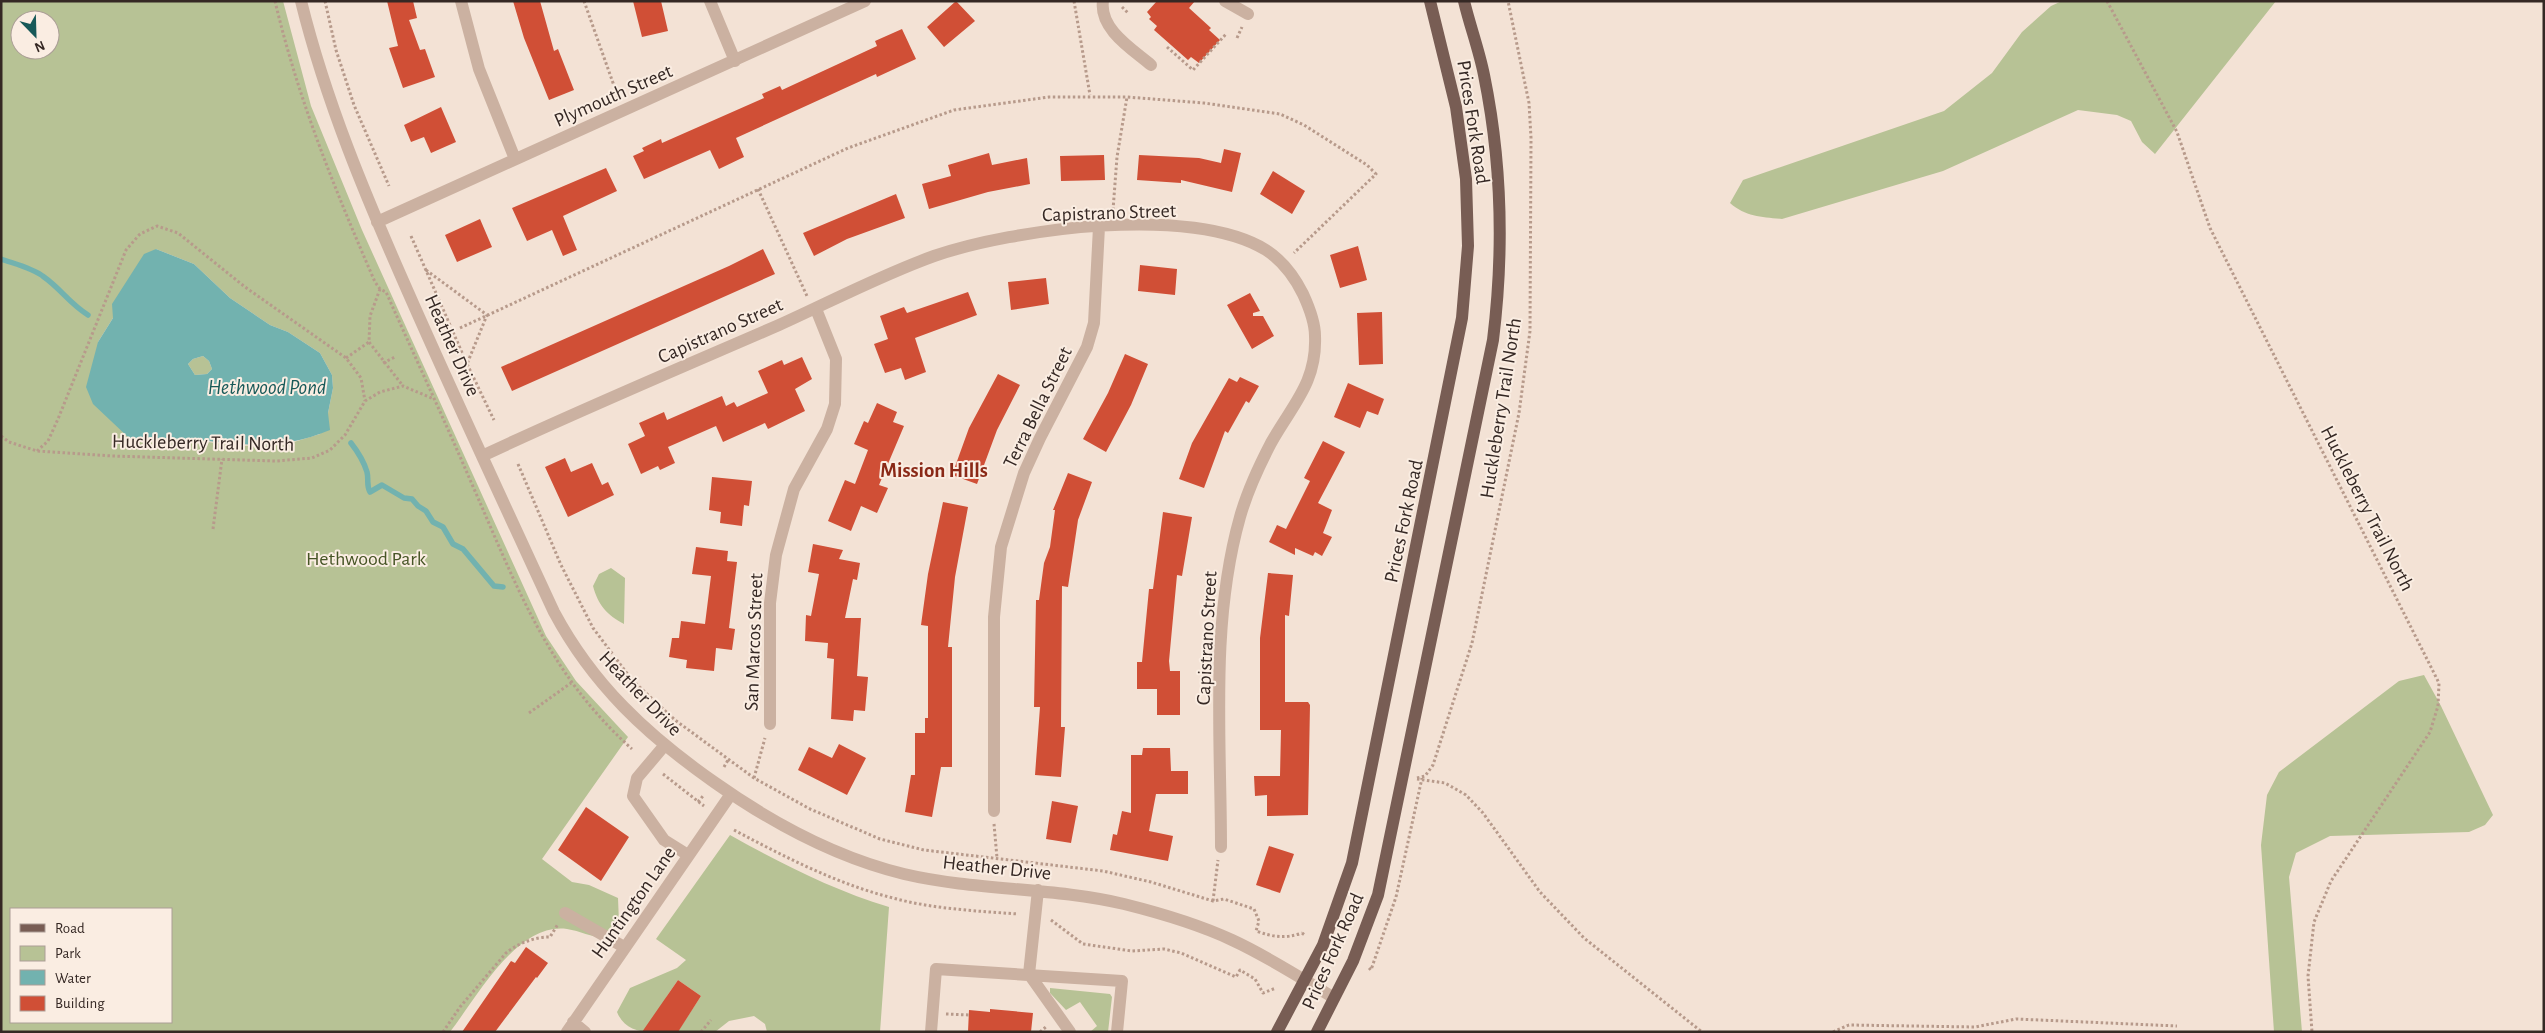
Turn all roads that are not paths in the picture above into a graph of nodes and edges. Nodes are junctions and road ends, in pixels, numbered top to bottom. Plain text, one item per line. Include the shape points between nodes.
1 (301, 1) edge
2 (461, 1) edge
3 (710, 1) edge
4 (865, 1) edge
5 (1103, 1) edge
6 (1224, 1) edge
7 (1430, 1) edge
8 (1464, 1) edge
9 (1248, 14) dead end
10 (735, 61) junction
11 (1151, 66) dead end
12 (515, 159) junction
13 (377, 222) junction
14 (1099, 227) junction
15 (816, 309) junction
16 (482, 456) junction
17 (770, 724) dead end
18 (664, 746) junction
19 (731, 794) junction
20 (994, 811) dead end
21 (1221, 847) dead end
22 (688, 854) junction
23 (1038, 890) junction
24 (565, 913) dead end
25 (624, 947) junction
26 (1029, 974) junction
27 (1306, 981) junction
28 (1334, 998) junction
29 (570, 1027) edge
30 (585, 1032) edge
31 (931, 1032) edge
32 (1070, 1032) edge
33 (1117, 1032) edge
34 (1277, 1032) edge
35 (1317, 1032) edge

1 - 13 street, Heather Drive via 327,94
2 - 12 street via 479,69
3 - 10 street
4 - 10 street, Plymouth Street
5 - 11 street via 1107,25
6 - 9 street
7 - 27 main road, Prices Fork Road via 1456,107 1466,179 1468,246 1460,336 1352,862 1323,945
8 - 28 main road, Prices Fork Road via 1484,73 1498,167 1501,209 1496,311 1480,412 1378,895 1353,961
10 - 12 street, Plymouth Street
12 - 13 street, Plymouth Street
13 - 16 street, Heather Drive
14 - 15 street, Capistrano Street via 1018,235 958,249 895,272
14 - 20 street, Terra Bella Street via 1094,323 1087,347 1024,473 1001,547 994,617
14 - 21 street, Capistrano Street via 1181,226 1247,241 1282,263 1295,279 1312,318 1314,360 1304,392 1272,442 1253,481 1241,514 1225,581 1221,636
15 - 16 street, Capistrano Street
15 - 17 street, San Marcos Street via 836,359 835,404 827,429 794,489 776,555 770,604
16 - 18 street, Heather Drive via 571,642 610,692
18 - 19 street, Heather Drive
18 - 22 street via 637,778 633,796 664,840
19 - 22 street, Huntington Lane
19 - 23 street, Heather Drive via 799,835 870,864 944,882
22 - 25 street, Huntington Lane
23 - 26 street
23 - 27 street, Heather Drive via 1123,904 1194,925 1232,940
24 - 25 street
25 - 29 street, Huntington Lane
26 - 31 street via 936,969
26 - 32 street
26 - 33 street via 1122,980
27 - 28 street, Heather Drive
27 - 34 main road, Prices Fork Road
28 - 35 main road, Prices Fork Road
29 - 30 street

